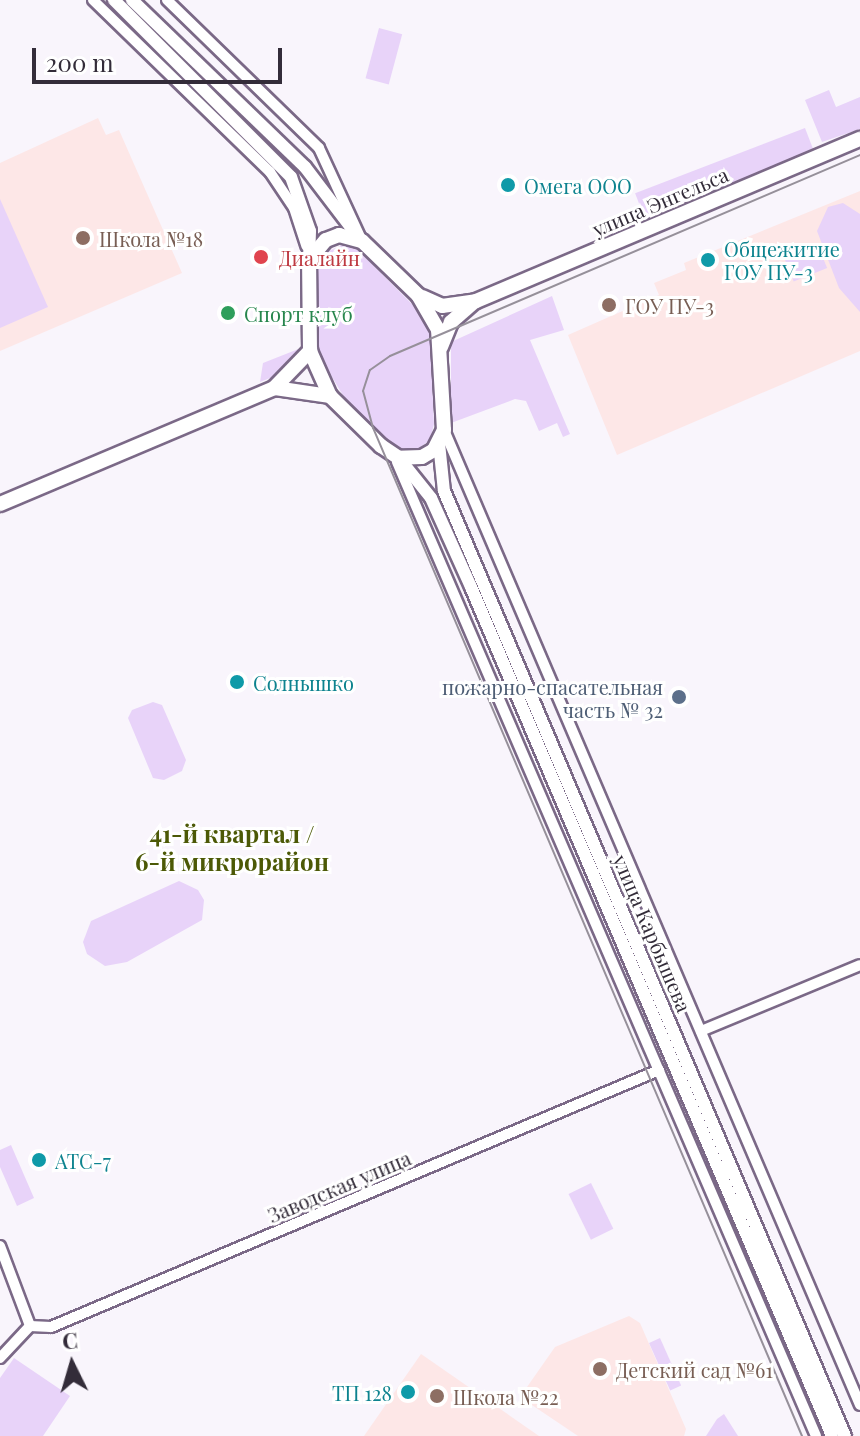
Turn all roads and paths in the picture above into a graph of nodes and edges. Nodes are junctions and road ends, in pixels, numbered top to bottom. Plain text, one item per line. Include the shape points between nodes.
1 (93, 0) edge
2 (114, 0) edge
3 (132, 0) edge
4 (167, 0) edge
5 (860, 139) edge
6 (360, 240) junction
7 (309, 260) junction
8 (418, 295) junction
9 (476, 301) junction
10 (441, 348) junction
11 (310, 351) junction
12 (274, 388) junction
13 (330, 396) junction
14 (442, 436) junction
15 (396, 456) junction
16 (0, 504) edge
17 (860, 965) edge
18 (701, 1031) junction
19 (659, 1070) junction
20 (0, 1246) edge
21 (30, 1326) junction
22 (0, 1358) edge
23 (860, 1405) edge
24 (816, 1436) edge
25 (832, 1436) edge
26 (845, 1436) edge

1 - 7 street, улица Карбышева via 283,188 304,234
2 - 7 street, улица Карбышева via 291,177 310,231
3 - 6 street, улица Карбышева via 305,167
4 - 6 street, улица Карбышева via 319,148
5 - 9 main road, улица Энгельса
6 - 7 main road via 339,235 326,240
6 - 8 main road, улица Карбышева
7 - 11 main road, улица Карбышева
8 - 9 main road, улица Энгельса via 442,306
8 - 10 main road, улица Карбышева via 438,329
9 - 10 main road, улица Энгельса via 451,322
10 - 14 main road, улица Карбышева
11 - 12 main road
11 - 13 main road, улица Карбышева
12 - 13 main road
12 - 16 main road
13 - 15 main road, улица Карбышева
14 - 15 main road via 422,457
14 - 18 street, улица Карбышева
14 - 26 street, улица Карбышева via 444,491
15 - 19 street, улица Карбышева
15 - 25 street, улица Карбышева via 431,498 465,574
17 - 18 street
18 - 23 street, улица Карбышева
19 - 21 street, Заводская улица via 51,1327
19 - 24 street, улица Карбышева
20 - 21 street
21 - 22 street

